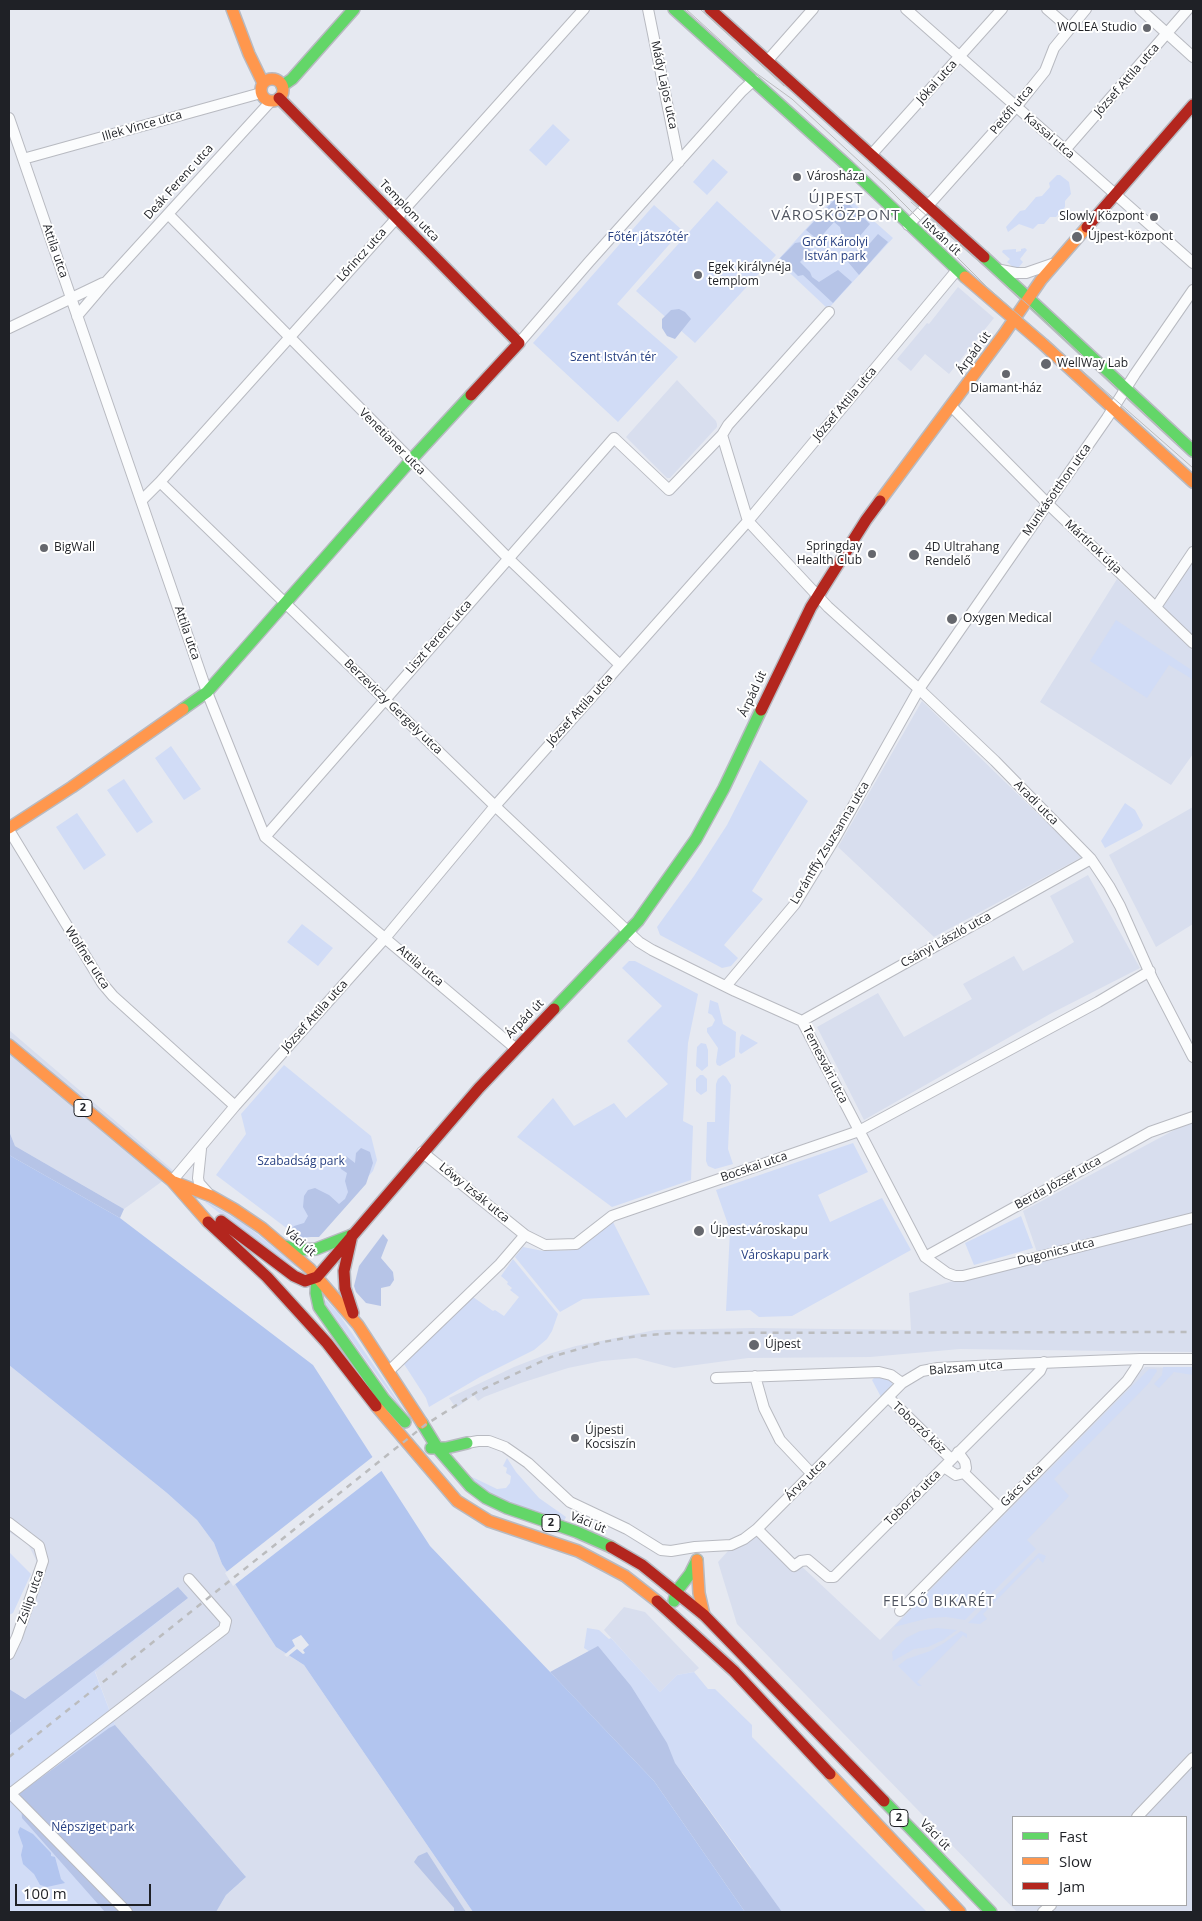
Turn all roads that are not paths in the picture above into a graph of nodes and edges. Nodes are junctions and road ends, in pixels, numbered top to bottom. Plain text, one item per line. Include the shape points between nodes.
1 (232, 9) edge
2 (354, 9) edge
3 (584, 9) edge
4 (648, 9) edge
5 (674, 9) edge
6 (710, 9) edge
7 (813, 9) edge
8 (906, 9) edge
9 (1002, 9) edge
10 (1047, 9) edge
11 (1086, 9) edge
12 (1140, 9) edge
13 (1188, 9) edge
14 (1069, 28) junction
15 (1166, 34) junction
16 (959, 57) junction
17 (1193, 57) edge
18 (768, 60) junction
19 (754, 80) junction
20 (282, 86) junction
21 (262, 88) junction
22 (276, 100) junction
23 (1193, 105) edge
24 (1016, 107) junction
25 (9, 118) edge
26 (1065, 150) junction
27 (871, 156) junction
28 (23, 159) junction
29 (679, 162) junction
30 (1115, 194) junction
31 (928, 205) junction
32 (169, 215) junction
33 (396, 217) junction
34 (908, 225) junction
35 (1056, 263) junction
36 (1193, 263) edge
37 (996, 268) junction
38 (957, 270) junction
39 (106, 282) junction
40 (1193, 290) edge
41 (1029, 296) junction
42 (71, 298) junction
43 (829, 312) dead end
44 (78, 316) junction
45 (1015, 319) junction
46 (9, 328) edge
47 (289, 337) junction
48 (519, 343) junction
49 (1126, 388) junction
50 (951, 406) junction
51 (1113, 409) junction
52 (722, 436) junction
53 (1193, 451) edge
54 (411, 460) junction
55 (160, 482) junction
56 (1193, 482) edge
57 (141, 501) junction
58 (1048, 504) junction
59 (748, 521) junction
60 (1193, 552) edge
61 (508, 558) junction
62 (818, 596) junction
63 (286, 604) junction
64 (1156, 607) junction
65 (1193, 643) edge
66 (620, 665) junction
67 (919, 689) junction
68 (207, 692) junction
69 (384, 699) junction
70 (495, 806) junction
71 (33, 813) junction
72 (9, 815) edge
73 (9, 829) edge
74 (265, 837) junction
75 (1091, 859) junction
76 (628, 932) junction
77 (386, 937) junction
78 (1150, 971) junction
79 (726, 986) junction
80 (802, 1021) junction
81 (9, 1045) edge
82 (515, 1048) junction
83 (1193, 1057) edge
84 (235, 1106) junction
85 (1193, 1117) edge
86 (858, 1131) junction
87 (201, 1148) junction
88 (422, 1152) junction
89 (172, 1181) junction
90 (211, 1196) junction
91 (189, 1201) junction
92 (1193, 1218) edge
93 (525, 1234) junction
94 (352, 1235) junction
95 (282, 1244) junction
96 (925, 1256) junction
97 (317, 1277) junction
98 (302, 1315) junction
99 (358, 1325) junction
100 (353, 1356) junction
101 (1140, 1359) junction
102 (1193, 1359) edge
103 (1044, 1362) junction
104 (1015, 1364) junction
105 (389, 1371) junction
106 (755, 1376) junction
107 (716, 1378) dead end
108 (902, 1383) junction
109 (1026, 1384) junction
110 (888, 1397) junction
111 (384, 1399) junction
112 (400, 1432) junction
113 (469, 1443) junction
114 (438, 1449) junction
115 (955, 1456) junction
116 (944, 1467) junction
117 (964, 1473) junction
118 (812, 1474) junction
119 (459, 1475) junction
120 (1000, 1508) junction
121 (9, 1523) edge
122 (757, 1529) junction
123 (695, 1547) junction
124 (697, 1560) junction
125 (189, 1579) dead end
126 (676, 1592) junction
127 (900, 1610) dead end
128 (704, 1615) junction
129 (677, 1618) junction
130 (9, 1654) edge
131 (1193, 1758) edge
132 (9, 1793) edge
133 (1138, 1816) edge
134 (127, 1912) edge
135 (960, 1912) edge
136 (991, 1912) edge

1 - 21 main road
2 - 20 main road
3 - 33 street, Lőrincz utca
4 - 29 street, Mády Lajos utca
5 - 19 main road, István út
6 - 18 main road, István út
7 - 18 street
8 - 16 street, Kassai utca
9 - 16 street, Jókai utca
10 - 14 street
11 - 14 street, Petőfi utca
12 - 15 street
13 - 15 street, József Attila utca
14 - 24 street, Petőfi utca via 1054,48 1045,71
15 - 17 street
15 - 26 street, József Attila utca
16 - 24 street, Kassai utca
16 - 27 street, Jókai utca
18 - 27 main road, István út
19 - 29 street
19 - 34 main road, István út
20 - 21 main road via 276,80 266,80
20 - 22 main road via 283,91
21 - 22 main road via 263,97
21 - 28 street, Illek Vince utca
22 - 32 street, Deák Ferenc utca
22 - 33 main road, Templom utca
23 - 30 main road, Árpád út
24 - 26 street, Kassai utca
24 - 31 street, Petőfi utca
25 - 28 street, Attila utca
26 - 30 street, Kassai utca
27 - 31 main road, István út
28 - 42 street, Attila utca
29 - 48 street
30 - 35 main road, Árpád út
30 - 36 street, Kassai utca
31 - 34 street, Petőfi utca
31 - 37 main road, István út
32 - 39 street, Deák Ferenc utca
32 - 47 street, Venetianer utca
33 - 47 street, Lőrincz utca
33 - 48 main road, Templom utca
34 - 38 main road, István út
35 - 37 street via 1026,273
35 - 41 main road, Árpád út
37 - 41 main road, István út
38 - 45 main road, István út
38 - 59 street, József Attila utca
39 - 42 street, Deák Ferenc utca
39 - 44 street, Deák Ferenc utca
40 - 49 street, Munkásotthon utca
41 - 45 main road, Árpád út
41 - 49 main road, István út
42 - 44 street, Attila utca
42 - 46 street, Deák Ferenc utca
43 - 52 street via 728,425
44 - 57 street, Attila utca
45 - 50 main road, Árpád út
45 - 51 main road, István út
47 - 54 street, Venetianer utca
47 - 55 street, Lőrincz utca
48 - 54 main road
49 - 51 street, Munkásotthon utca
49 - 53 main road, István út
50 - 58 street, Mártírok útja
50 - 62 main road, Árpád út via 866,520
51 - 56 main road, István út
51 - 58 street, Munkásotthon utca
52 - 59 street
52 - 61 street, Liszt Ferenc utca via 669,490 614,438
54 - 61 street, Venetianer utca
54 - 63 main road
55 - 57 street, Lőrincz utca
55 - 63 street, Berzeviczy Gergely utca
57 - 68 street, Attila utca
58 - 64 street, Mártírok útja
58 - 67 street, Munkásotthon utca
59 - 62 street, Aradi utca
59 - 66 street, József Attila utca
60 - 64 street
61 - 66 street, Venetianer utca
61 - 69 street, Liszt Ferenc utca
62 - 67 street, Aradi utca
62 - 76 main road, Árpád út via 696,839
63 - 68 main road
63 - 69 street, Berzeviczy Gergely utca
64 - 65 street, Mártírok útja
66 - 70 street, József Attila utca
67 - 75 street, Aradi utca
67 - 79 street, Lorántffy Zsuzsanna utca via 795,904
68 - 71 main road
68 - 74 street, Attila utca
69 - 70 street, Berzeviczy Gergely utca
69 - 74 street, Liszt Ferenc utca
70 - 76 street, Berzeviczy Gergely utca
70 - 77 street, József Attila utca
71 - 72 main road
71 - 73 main road
73 - 84 street, Wolfner utca via 113,996
74 - 77 street, Attila utca
75 - 78 street, Aradi utca via 1112,893
75 - 80 street, Csányi László utca
76 - 79 street, Temesvári utca via 652,950
76 - 82 main road, Árpád út
77 - 82 street, Attila utca
77 - 84 street, József Attila utca
78 - 83 street, Aradi utca
78 - 86 street, Bocskai utca
79 - 80 street, Temesvári utca
80 - 86 street, Temesvári utca
81 - 89 main road, Váci út / 2
82 - 88 main road, Árpád út
84 - 87 street, József Attila utca
85 - 96 street, Berda József utca via 1150,1132
86 - 93 street, Bocskai utca via 612,1216 576,1244 545,1245
86 - 96 street, Temesvári utca
87 - 89 street, József Attila utca
87 - 90 street via 198,1178
88 - 93 street, Lőwy Izsák utca
88 - 94 main road, Árpád út
89 - 90 main road, Váci út / 2
89 - 91 main road, Váci út / 2
90 - 95 main road, Váci út / 2
91 - 97 main road via 294,1276 305,1281
91 - 98 main road, Váci út / 2
92 - 96 street, Dugonics utca via 959,1277 947,1273
93 - 105 street via 500,1264
94 - 95 main road via 316,1249 300,1250
94 - 97 main road, Árpád út
94 - 99 main road via 344,1283
95 - 97 main road, Váci út / 2
97 - 99 main road, Váci út / 2
97 - 100 main road via 319,1307
98 - 100 main road
98 - 112 main road, Váci út / 2
99 - 105 main road, Váci út / 2
100 - 111 main road
101 - 102 street, Balzsam utca
101 - 103 street, Balzsam utca
101 - 120 street, Gács utca via 1127,1381
103 - 104 street, Balzsam utca
103 - 109 street, Toborzó utca
104 - 108 street, Balzsam utca via 934,1369
104 - 109 street via 1025,1373
105 - 114 main road, Váci út / 2
106 - 107 street
106 - 108 street via 879,1372
106 - 118 street via 764,1408 780,1440
108 - 110 street, Árva utca
109 - 115 street, Toborzó utca
110 - 115 street, Toborzó köz
110 - 118 street, Árva utca
111 - 112 main road
111 - 114 main road via 426,1446
112 - 129 main road, Váci út / 2 via 442,1485 470,1510 489,1521 578,1551 608,1566 641,1587
113 - 114 main road
113 - 119 main road via 461,1457
113 - 123 street, Árva utca via 489,1441 505,1447 528,1463 570,1502 627,1529 661,1550
114 - 119 main road, Váci út / 2
115 - 116 street, Toborzó utca
115 - 117 street, Toborzó köz via 965,1462
116 - 117 street, Toborzó köz via 956,1475
116 - 122 street, Toborzó utca via 834,1577 826,1576 808,1560 794,1566
117 - 120 street, Toborzó köz
118 - 122 street, Árva utca
119 - 126 main road, Váci út / 2 via 486,1498 507,1508 613,1548
120 - 127 street, Gács utca
121 - 130 street, Zsilip utca via 39,1546 43,1562
122 - 123 street, Árva utca via 731,1544
123 - 124 street
124 - 126 main road
124 - 128 main road
125 - 132 street via 226,1621 224,1629
126 - 128 main road, Váci út / 2
126 - 129 main road via 674,1606
128 - 136 main road, Váci út / 2
129 - 135 main road, Váci út / 2 via 747,1685
131 - 133 street
132 - 134 street

